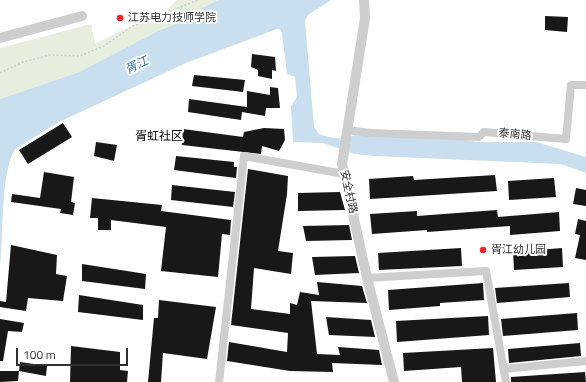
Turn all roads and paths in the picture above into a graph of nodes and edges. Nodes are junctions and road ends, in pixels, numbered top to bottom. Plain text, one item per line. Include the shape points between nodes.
1 (198, 0) edge
2 (364, 0) edge
3 (82, 16) dead end
4 (0, 38) edge
5 (0, 73) edge
6 (586, 85) edge
7 (346, 133) junction
8 (344, 174) junction
9 (368, 278) junction
10 (586, 361) edge
11 (504, 369) junction
12 (219, 382) edge
13 (394, 382) edge
14 (506, 382) edge

1 - 5 path via 131,28 104,46 80,56 50,56 23,62
2 - 7 street, 安全村路 via 365,18
3 - 4 street
6 - 7 street, 泰南路 via 571,85 566,139 484,132 479,137
7 - 8 street, 安全村路
8 - 9 street, 安全村路
8 - 12 street via 244,156
9 - 11 street via 486,271
9 - 13 street, 安全村路
10 - 11 street
11 - 14 street

